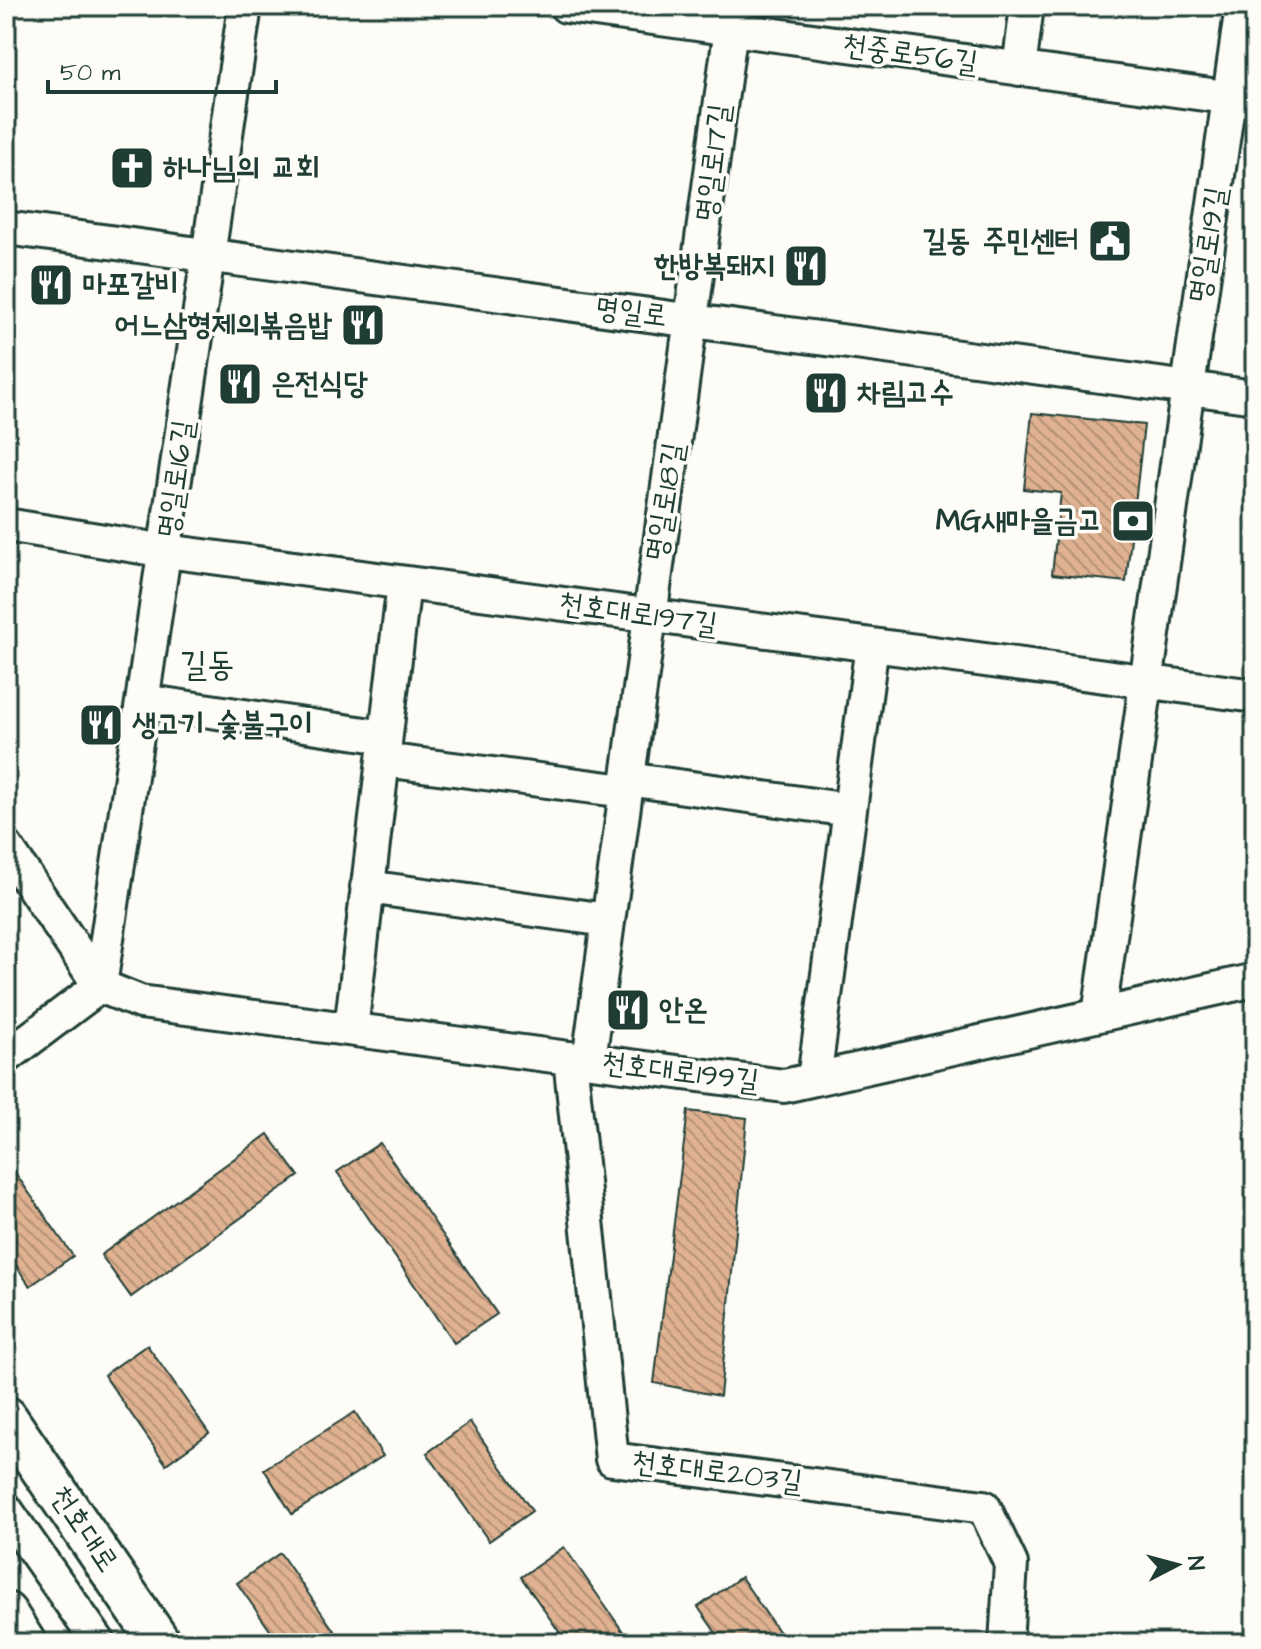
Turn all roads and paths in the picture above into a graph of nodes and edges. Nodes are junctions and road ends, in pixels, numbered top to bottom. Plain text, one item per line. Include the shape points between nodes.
1 (245, 6) edge
2 (566, 6) edge
3 (1027, 6) edge
4 (1242, 6) edge
5 (732, 17) edge
6 (1019, 69) junction
7 (1243, 99) edge
8 (6, 228) edge
9 (208, 257) junction
10 (693, 321) junction
11 (1187, 388) junction
12 (1255, 397) edge
13 (6, 525) edge
14 (166, 551) junction
15 (404, 583) junction
16 (648, 615) junction
17 (872, 645) junction
18 (1146, 682) junction
19 (1255, 696) edge
20 (143, 701) junction
21 (384, 748) junction
22 (626, 785) junction
23 (850, 810) junction
24 (6, 847) edge
25 (367, 887) junction
26 (607, 920) junction
27 (1255, 980) edge
28 (100, 986) junction
29 (1099, 1015) junction
30 (351, 1029) junction
31 (6, 1057) edge
32 (579, 1059) junction
33 (814, 1079) junction
34 (6, 1417) edge
35 (6, 1510) edge
36 (6, 1613) edge
37 (25, 1643) edge
38 (99, 1643) edge
39 (160, 1643) edge
40 (1006, 1643) edge

1 - 9 street, 명일로16길
2 - 5 street, 천중로56길
3 - 6 street
4 - 7 street, 명일로19길
5 - 6 street, 천중로56길
5 - 10 street, 명일로17길
6 - 7 street, 천중로56길
7 - 11 street, 명일로19길
8 - 9 street, 명일로
9 - 10 street, 명일로
9 - 14 street, 명일로16길
10 - 11 street, 명일로
10 - 16 street, 명일로18길
11 - 12 street, 명일로
11 - 18 street
13 - 14 street, 천호대로197길
14 - 15 street, 천호대로197길
14 - 20 street, 명일로16길
15 - 16 street, 천호대로197길
15 - 21 street
16 - 17 street, 천호대로197길
16 - 22 street, 명일로18길
17 - 18 street, 천호대로197길
17 - 23 street
18 - 19 street, 천호대로197길
18 - 29 street
20 - 21 street
20 - 28 street, 명일로16길
21 - 22 street
21 - 25 street
22 - 23 street
22 - 26 street, 명일로18길
23 - 33 street
24 - 28 street
25 - 26 street
25 - 30 street
26 - 32 street, 명일로18길
27 - 29 street, 천호대로199길
28 - 30 street, 천호대로199길 via 140,1002
28 - 31 street
29 - 33 street, 천호대로199길
30 - 32 street, 천호대로199길
32 - 33 street, 천호대로199길 via 784,1086
32 - 40 street, 천호대로203길 via 612,1459 984,1507 1011,1564
34 - 39 main road, 천호대로
35 - 38 street
36 - 37 main road

